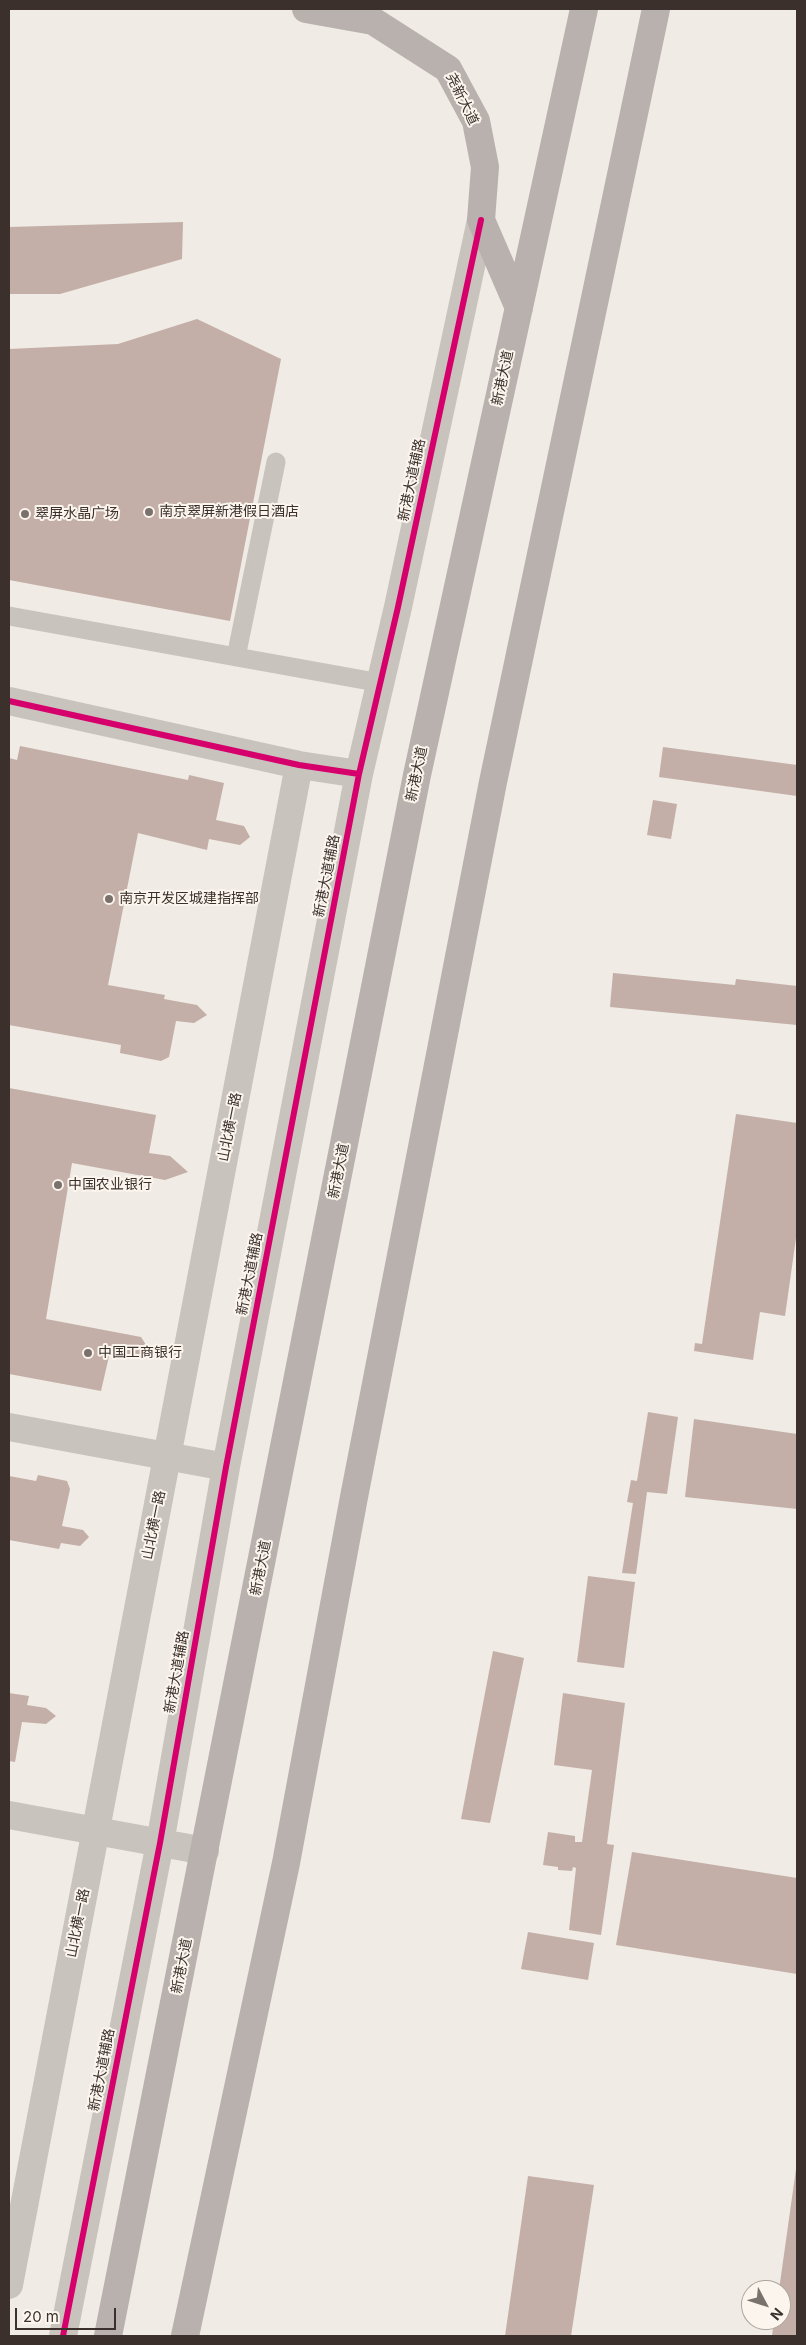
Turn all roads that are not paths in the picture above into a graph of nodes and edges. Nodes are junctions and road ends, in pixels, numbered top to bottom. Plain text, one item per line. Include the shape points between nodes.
1 (306, 9) edge
2 (584, 9) edge
3 (656, 9) edge
4 (480, 220) junction
5 (519, 308) junction
6 (276, 462) dead end
7 (9, 616) edge
8 (236, 657) junction
9 (381, 683) junction
10 (9, 701) edge
11 (299, 765) junction
12 (360, 774) junction
13 (9, 1427) edge
14 (168, 1455) junction
15 (226, 1467) junction
16 (9, 1815) edge
17 (95, 1831) junction
18 (160, 1843) junction
19 (205, 1851) junction
20 (9, 2285) edge
21 (63, 2336) edge
22 (108, 2336) edge
23 (185, 2336) edge

1 - 4 main road, 尧新大道 via 373,21 448,69 476,121 485,168
2 - 5 main road, 新港大道
3 - 23 main road via 493,782 286,1863
4 - 5 main road, 尧新大道
4 - 9 street, 新港大道辅路
5 - 19 main road, 新港大道 via 417,775
6 - 8 lane
7 - 8 lane
8 - 9 lane
9 - 12 street, 新港大道辅路
10 - 11 street
11 - 12 street
11 - 14 street, 山北横一路
12 - 15 street, 新港大道辅路
13 - 14 street
14 - 15 street
14 - 17 street, 山北横一路
15 - 18 street, 新港大道辅路
16 - 17 street
17 - 18 street
17 - 20 street, 山北横一路
18 - 19 street
18 - 21 street, 新港大道辅路
19 - 22 main road, 新港大道

